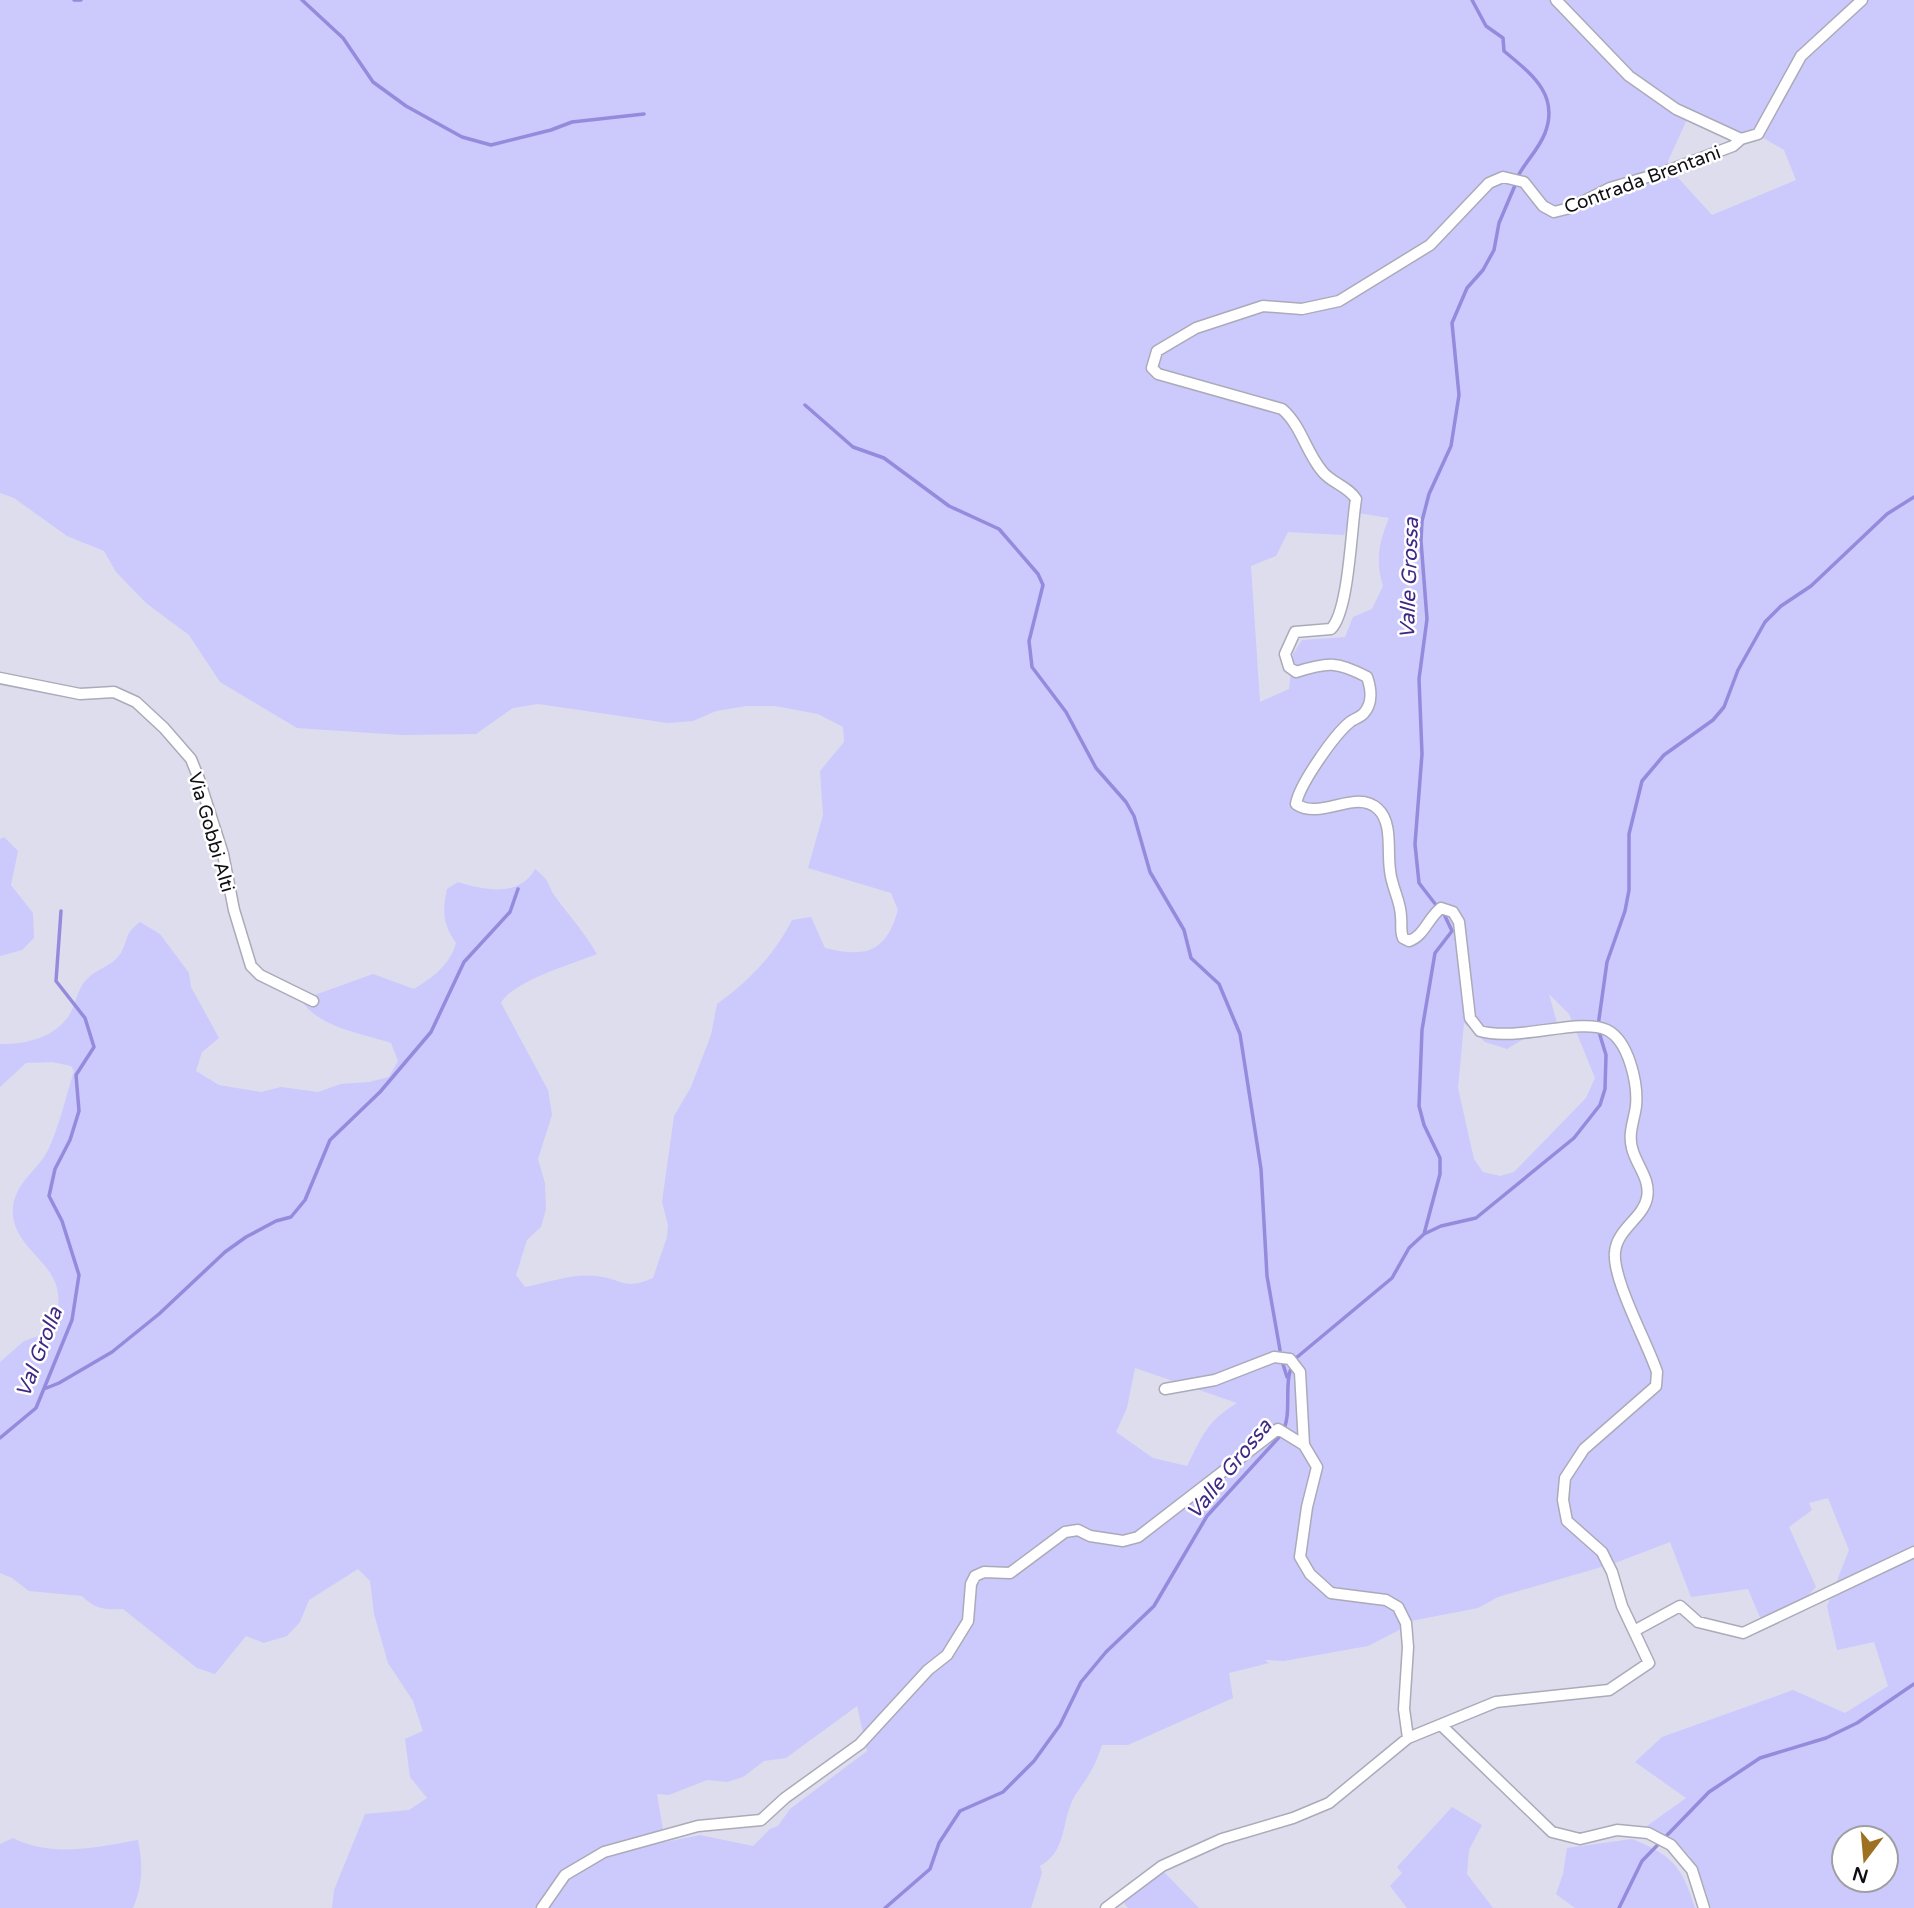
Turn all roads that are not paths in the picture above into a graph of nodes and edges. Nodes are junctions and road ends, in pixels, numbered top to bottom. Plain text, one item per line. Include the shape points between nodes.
1 (1863, 0) edge
2 (1559, 4) edge
3 (1741, 139) junction
4 (0, 678) edge
5 (313, 1001) dead end
6 (1165, 1389) dead end
7 (1304, 1445) junction
8 (1914, 1552) edge
9 (1634, 1631) junction
10 (1442, 1726) junction
11 (1408, 1738) junction
12 (542, 1908) edge
13 (1105, 1908) edge
14 (1704, 1908) edge

1 - 3 street via 1801,56 1758,134
2 - 3 street, Contrada Brentani via 1629,76 1676,109
3 - 9 street, Contrada Brentani via 1733,146 1554,212 1543,206 1524,182 1508,176 1489,183 1430,245 1339,301 1302,309 1263,306 1196,328 1157,351 1152,368 1282,409 1323,473 1356,499 1338,622 1331,629 1295,632 1285,654 1296,672 1326,662 1355,671 1367,677 1372,692 1364,713 1337,737 1296,804 1304,810 1317,810 1361,802 1379,810 1386,821 1390,874 1403,938 1418,938 1441,908 1454,912 1470,1018 1480,1031 1520,1035 1605,1028 1615,1035 1627,1057 1635,1084 1632,1150 1648,1188 1647,1202 1621,1234 1615,1252 1619,1278 1657,1372 1656,1386 1584,1449 1565,1478 1563,1500 1567,1521 1602,1552
4 - 5 street, Via Gobbi Alti via 80,694 114,692 136,702 164,728 191,759 199,779 251,966
6 - 7 street via 1215,1380 1274,1357 1290,1359 1300,1372
7 - 11 street via 1317,1467 1300,1557 1310,1574 1331,1593 1387,1600 1398,1607 1406,1623 1408,1647 1404,1709
7 - 12 street via 1278,1429 1138,1536 1124,1541 1078,1530 1065,1532 1010,1573 975,1576 968,1621 947,1655 860,1744 761,1821 698,1826 604,1852 565,1875
8 - 9 street via 1743,1633 1698,1622 1680,1606
9 - 10 street via 1649,1663 1609,1690 1496,1702
10 - 11 street
10 - 14 street via 1552,1832 1580,1839 1617,1830 1648,1833 1671,1845 1692,1870
11 - 13 street via 1329,1803 1222,1839 1162,1866

